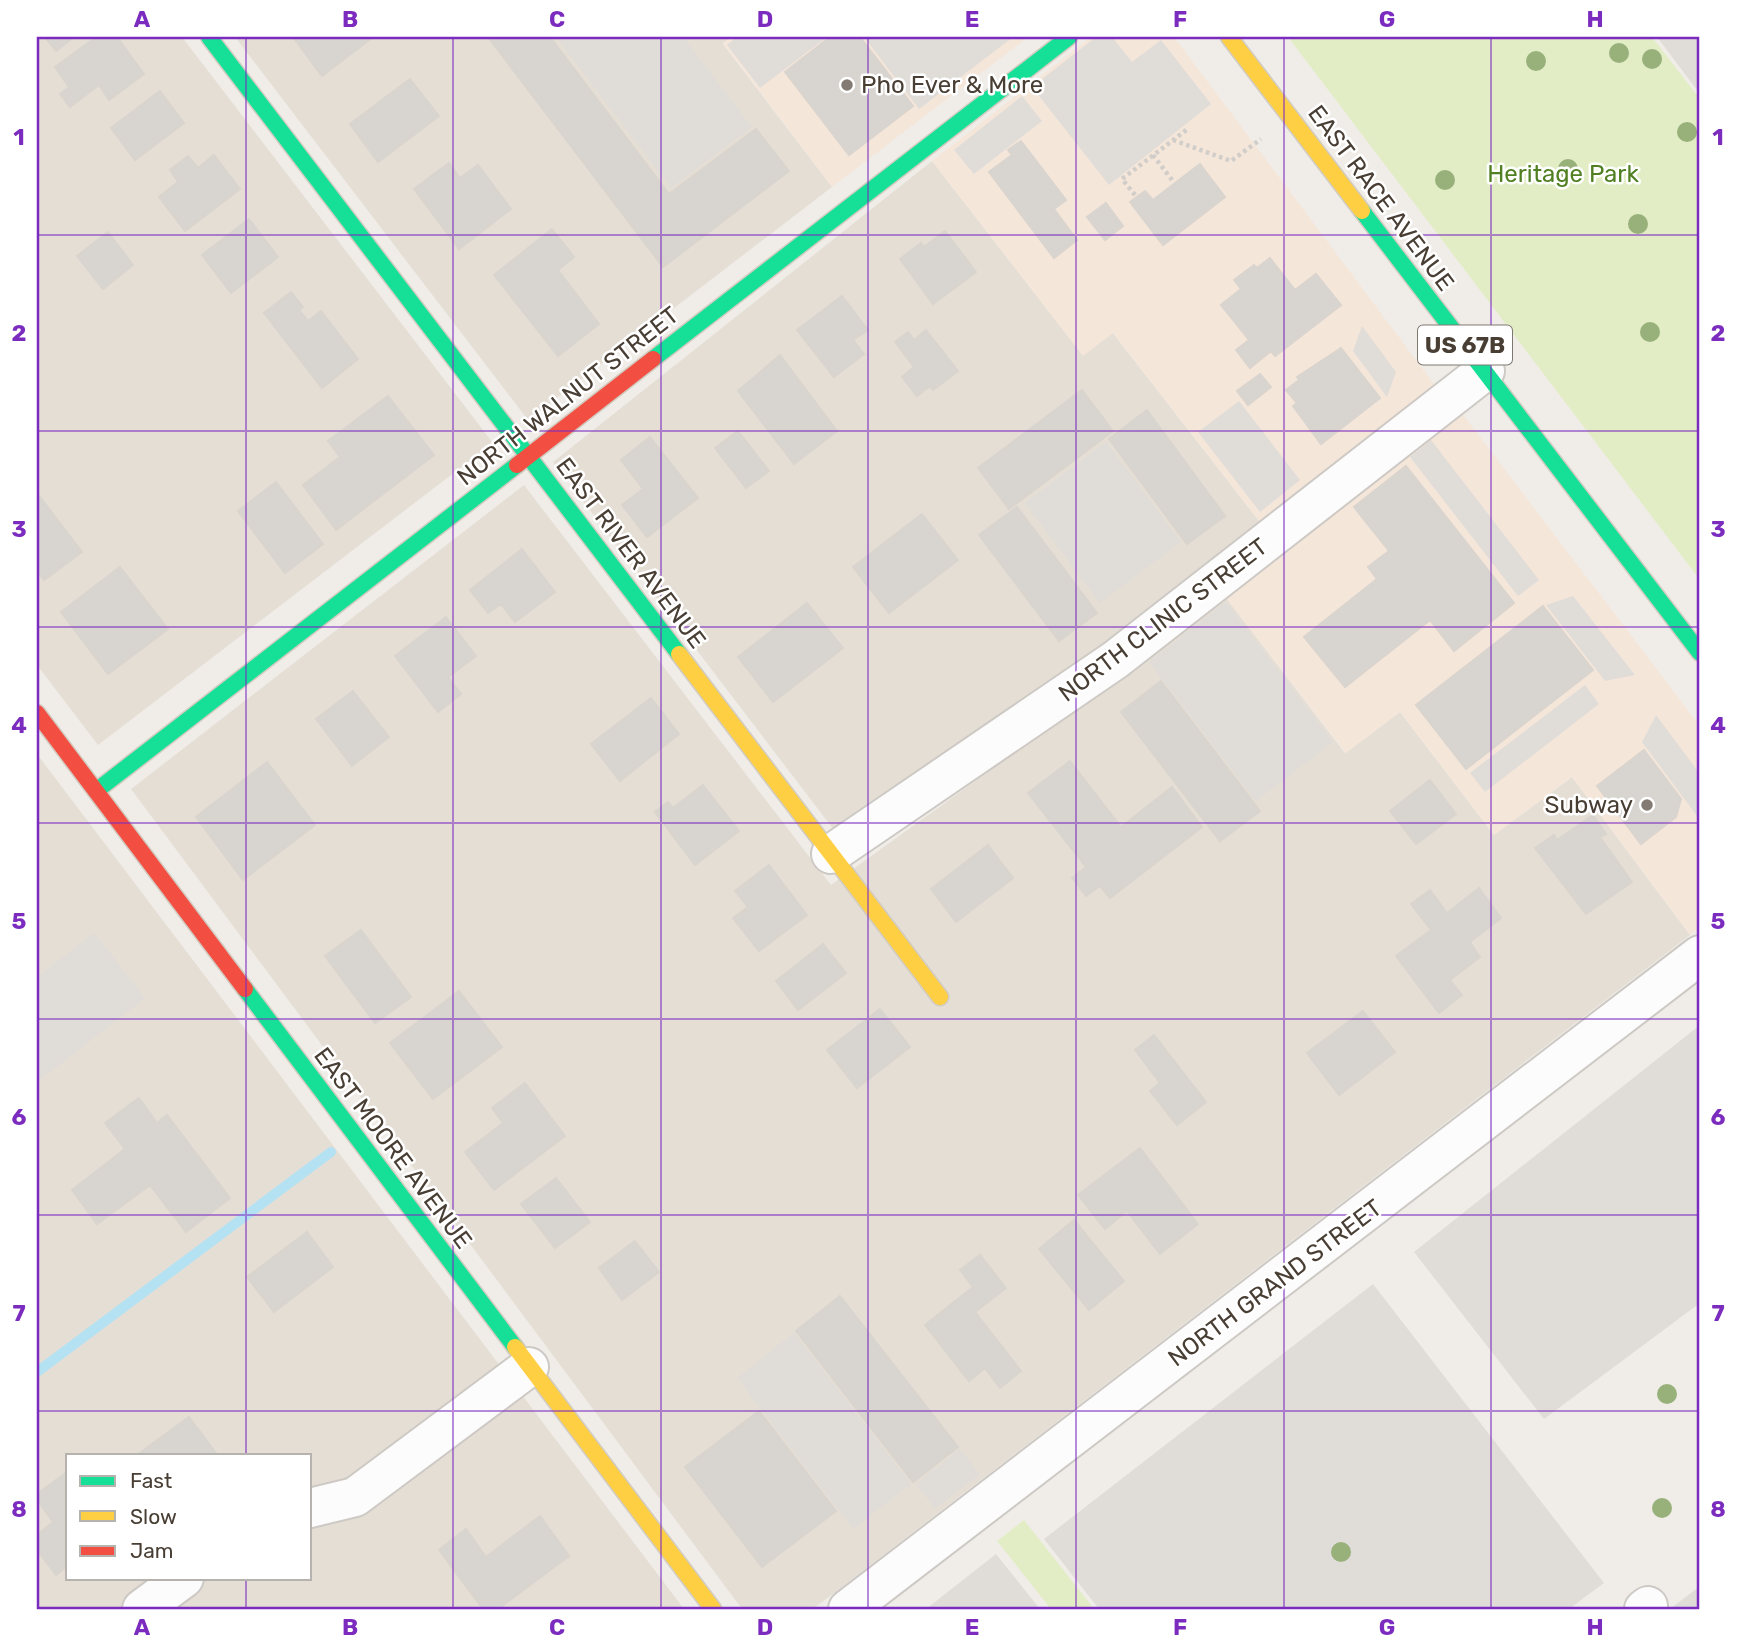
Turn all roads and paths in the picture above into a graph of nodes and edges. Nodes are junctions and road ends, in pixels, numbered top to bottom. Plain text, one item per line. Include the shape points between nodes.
1 (208, 37) edge
2 (1069, 37) edge
3 (1229, 37) edge
4 (1189, 128) dead end
5 (1261, 139) dead end
6 (1173, 140) junction
7 (1153, 155) junction
8 (1172, 180) dead end
9 (1135, 195) dead end
10 (1485, 371) junction
11 (528, 456) junction
12 (1700, 653) edge
13 (37, 713) edge
14 (96, 791) junction
15 (831, 854) junction
16 (1700, 955) edge
17 (940, 997) dead end
18 (529, 1367) junction
19 (312, 1508) edge
20 (181, 1580) edge
21 (142, 1609) edge
22 (713, 1609) edge
23 (848, 1609) edge

1 - 11 street, EAST RIVER AVENUE
2 - 11 street, NORTH WALNUT STREET
3 - 10 street, EAST RACE AVENUE / US 67B
4 - 6 path
5 - 6 path via 1231,161
6 - 7 path
7 - 8 path
7 - 9 path via 1122,179
10 - 12 street, EAST RACE AVENUE / US 67B
10 - 15 street, NORTH CLINIC STREET via 1115,660
11 - 14 street, NORTH WALNUT STREET
11 - 15 street, EAST RIVER AVENUE
13 - 14 street, EAST MOORE AVENUE
14 - 18 street, EAST MOORE AVENUE
15 - 17 street, EAST RIVER AVENUE
16 - 23 street, NORTH GRAND STREET
18 - 19 street via 355,1497
18 - 22 street, EAST MOORE AVENUE
20 - 21 street

